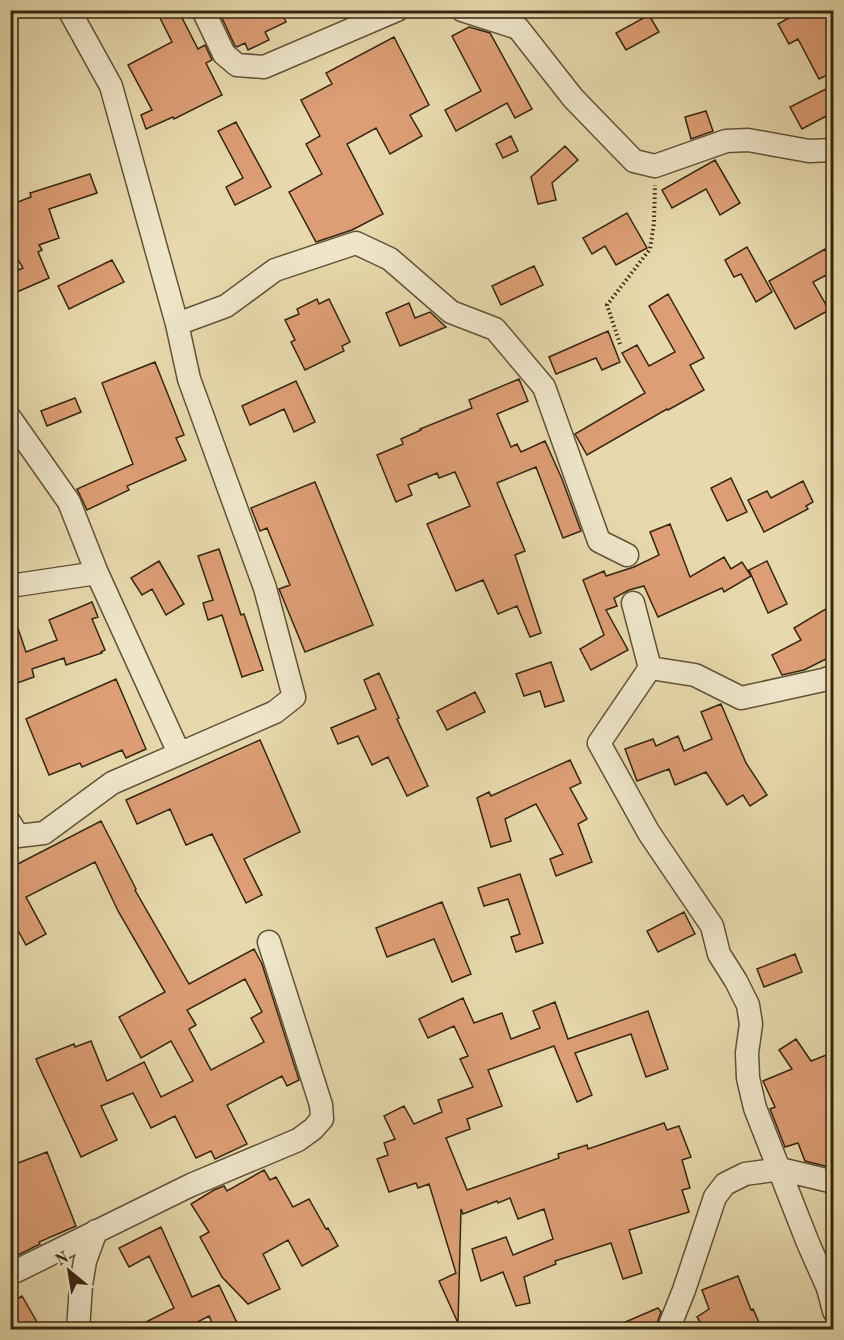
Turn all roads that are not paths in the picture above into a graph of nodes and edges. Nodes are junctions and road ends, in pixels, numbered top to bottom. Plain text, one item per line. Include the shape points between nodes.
1 (69, 10) edge
2 (203, 10) edge
3 (397, 10) edge
4 (462, 10) edge
5 (834, 150) edge
6 (177, 324) junction
7 (10, 418) edge
8 (627, 555) dead end
9 (97, 573) junction
10 (10, 586) edge
11 (633, 603) dead end
12 (650, 668) junction
13 (834, 676) edge
14 (179, 753) junction
15 (10, 823) edge
16 (269, 942) dead end
17 (780, 1169) junction
18 (834, 1182) edge
19 (96, 1231) junction
20 (10, 1274) edge
21 (834, 1311) edge
22 (78, 1329) edge
23 (668, 1329) edge

1 - 6 street via 111,86
2 - 3 street via 224,54 237,65 264,67
4 - 5 street via 518,28 573,98 634,161 655,166 726,141 748,140 809,152
6 - 8 street via 226,306 275,270 356,243 390,259 451,312 495,329 544,387 599,541
6 - 14 street via 189,379 265,588 294,697 275,712
7 - 9 street via 69,502
9 - 10 street
9 - 14 street
11 - 12 street
12 - 13 street via 695,675 741,698
12 - 17 street via 599,743 650,833 712,926 719,954 748,1005 748,1078 755,1108
14 - 15 street via 112,783 44,833 18,836
16 - 19 street via 321,1105 322,1119 298,1140
17 - 18 street
17 - 21 street
17 - 23 street via 745,1174 725,1184 715,1197
19 - 20 street
19 - 22 street via 84,1269

